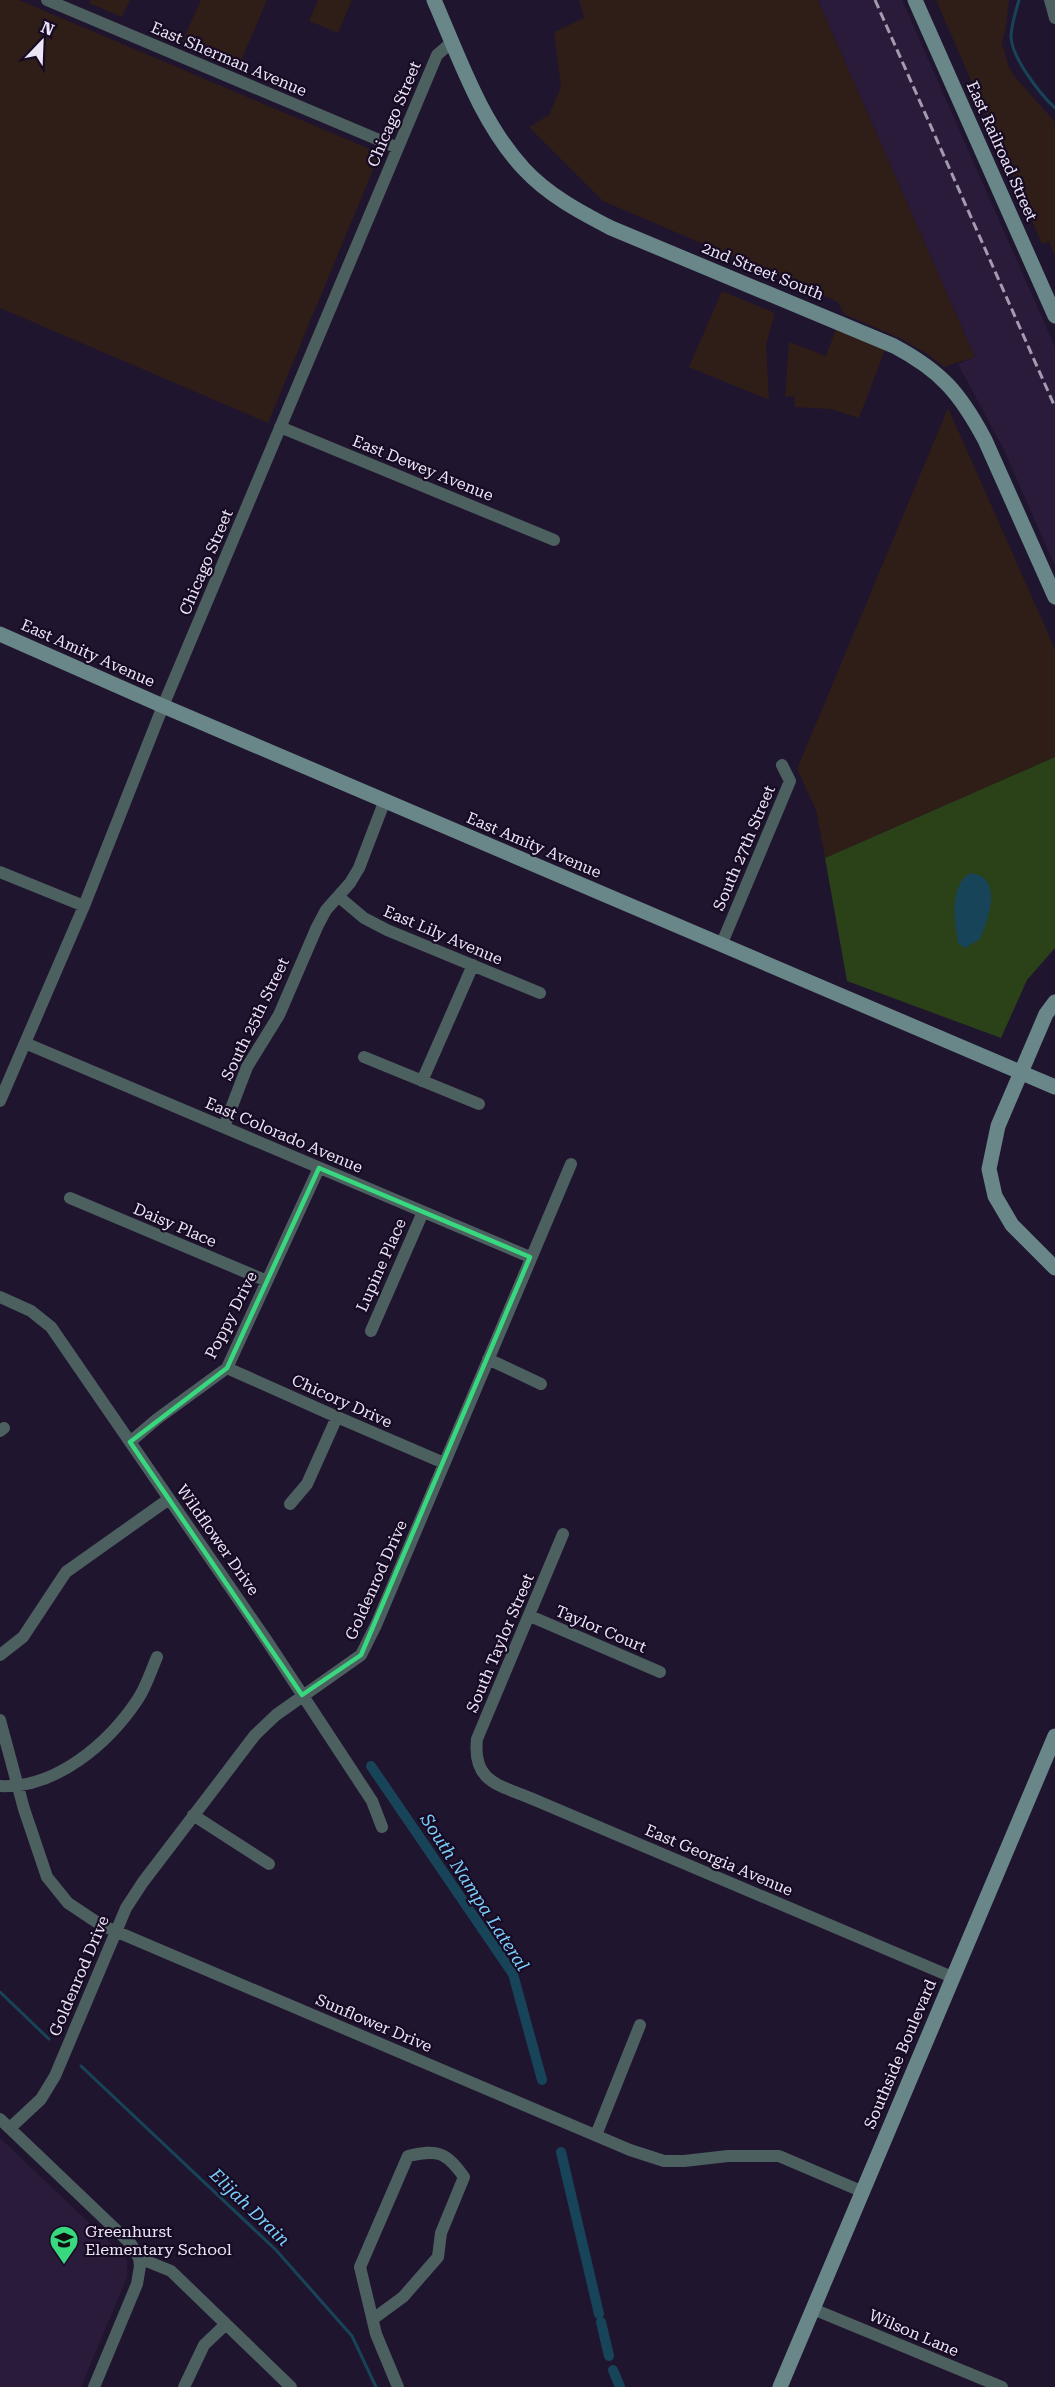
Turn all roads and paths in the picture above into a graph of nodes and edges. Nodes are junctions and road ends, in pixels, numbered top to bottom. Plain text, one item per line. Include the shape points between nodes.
1 (47, 0) edge
2 (434, 0) edge
3 (915, 0) edge
4 (1050, 0) edge
5 (1055, 18) edge
6 (452, 42) junction
7 (398, 148) junction
8 (1055, 316) edge
9 (280, 427) junction
10 (554, 540) dead end
11 (1055, 597) edge
12 (0, 634) edge
13 (164, 706) junction
14 (782, 765) dead end
15 (385, 800) junction
16 (0, 872) edge
17 (339, 897) junction
18 (84, 906) junction
19 (722, 943) junction
20 (473, 966) junction
21 (540, 993) dead end
22 (1055, 1002) edge
23 (25, 1043) junction
24 (364, 1056) dead end
25 (1021, 1072) junction
26 (422, 1081) junction
27 (1055, 1087) edge
28 (0, 1101) edge
29 (479, 1104) dead end
30 (224, 1127) junction
31 (572, 1164) dead end
32 (319, 1168) junction
33 (70, 1198) dead end
34 (423, 1212) junction
35 (530, 1257) junction
36 (1055, 1269) edge
37 (267, 1281) junction
38 (0, 1297) edge
39 (371, 1331) dead end
40 (488, 1359) junction
41 (227, 1368) junction
42 (541, 1384) dead end
43 (337, 1418) junction
44 (130, 1442) junction
45 (444, 1462) junction
46 (169, 1499) junction
47 (290, 1504) dead end
48 (563, 1534) dead end
49 (530, 1616) junction
50 (0, 1655) edge
51 (157, 1657) dead end
52 (660, 1672) dead end
53 (302, 1695) junction
54 (0, 1720) edge
55 (1054, 1743) edge
56 (477, 1766) joint
57 (0, 1786) edge
58 (18, 1787) junction
59 (193, 1815) junction
60 (382, 1827) dead end
61 (269, 1864) dead end
62 (116, 1931) junction
63 (952, 1977) junction
64 (640, 2025) dead end
65 (0, 2119) edge
66 (10, 2128) junction
67 (596, 2135) junction
68 (861, 2191) junction
69 (139, 2258) junction
70 (813, 2309) junction
71 (373, 2319) junction
72 (226, 2324) junction
73 (94, 2387) edge
74 (184, 2387) edge
75 (291, 2387) edge
76 (398, 2387) edge
77 (780, 2387) edge
78 (1002, 2387) edge

1 - 7 street, East Sherman Avenue
2 - 6 main road, 2nd Street South
3 - 8 main road, East Railroad Street
4 - 5 street
6 - 7 street, Chicago Street via 437,55
6 - 11 main road, 2nd Street South via 504,145 548,191 611,228 894,346 941,376 973,417 985,440
7 - 9 street, Chicago Street
9 - 10 street, East Dewey Avenue
9 - 13 street, Chicago Street
12 - 13 main road, East Amity Avenue
13 - 15 main road, East Amity Avenue
13 - 18 street, Chicago Street
14 - 19 street, South 27th Street via 790,781
15 - 17 street, South 25th Street via 359,867
15 - 19 main road, East Amity Avenue
16 - 18 street
17 - 20 street, East Lily Avenue via 364,918 387,930
17 - 30 street, South 25th Street via 317,927 279,1015 248,1067
18 - 23 street, Chicago Street
19 - 25 main road, East Amity Avenue
20 - 21 street, East Lily Avenue
20 - 26 street
22 - 25 main road
23 - 28 street, Chicago Street
23 - 30 street, East Colorado Avenue
24 - 26 street
25 - 27 main road, East Amity Avenue
25 - 36 main road via 998,1126 989,1169 995,1196 1012,1225
26 - 29 street
30 - 32 street, East Colorado Avenue
31 - 35 street, Goldenrod Drive
32 - 34 street, East Colorado Avenue
32 - 37 street, Poppy Drive
33 - 37 street, Daisy Place
34 - 35 street, East Colorado Avenue
34 - 39 street, Lupine Place
35 - 40 street, Goldenrod Drive
37 - 41 street, Poppy Drive
38 - 44 street, Wildflower Drive via 31,1311 51,1328
40 - 42 street
40 - 45 street, Goldenrod Drive
41 - 43 street, Chicory Drive
41 - 44 street, Poppy Drive
43 - 45 street, Chicory Drive
43 - 47 street via 307,1484
44 - 46 street, Wildflower Drive
45 - 53 street, Goldenrod Drive via 360,1655
46 - 50 street via 66,1572 23,1637
46 - 53 street, Wildflower Drive
48 - 49 street, South Taylor Street
49 - 52 street, Taylor Court
49 - 56 street, South Taylor Street via 477,1739
51 - 58 street via 139,1698 105,1741 52,1774
53 - 59 street, Goldenrod Drive via 255,1735
53 - 60 street, Wildflower Drive via 372,1801
54 - 58 street, Sunflower Drive
55 - 63 main road, Southside Boulevard
56 - 63 street, East Georgia Avenue via 482,1775 535,1800
57 - 58 street
58 - 62 street, Sunflower Drive via 47,1877 68,1903
59 - 61 street
59 - 62 street, Goldenrod Drive via 143,1882
62 - 66 street, Goldenrod Drive via 55,2076 41,2099
62 - 67 street, Sunflower Drive
63 - 68 main road, Southside Boulevard
64 - 67 street
65 - 66 street
66 - 69 street via 131,2244
67 - 68 street, Sunflower Drive via 664,2161 779,2156
68 - 70 main road, Southside Boulevard
69 - 72 street via 171,2271
69 - 73 street via 137,2284
70 - 77 main road, Southside Boulevard
70 - 78 street, Wilson Lane
71 - 71 street via 360,2267 408,2156 430,2151 451,2159 464,2177 441,2233 438,2257 403,2297
71 - 76 street
72 - 74 street via 204,2345
72 - 75 street

